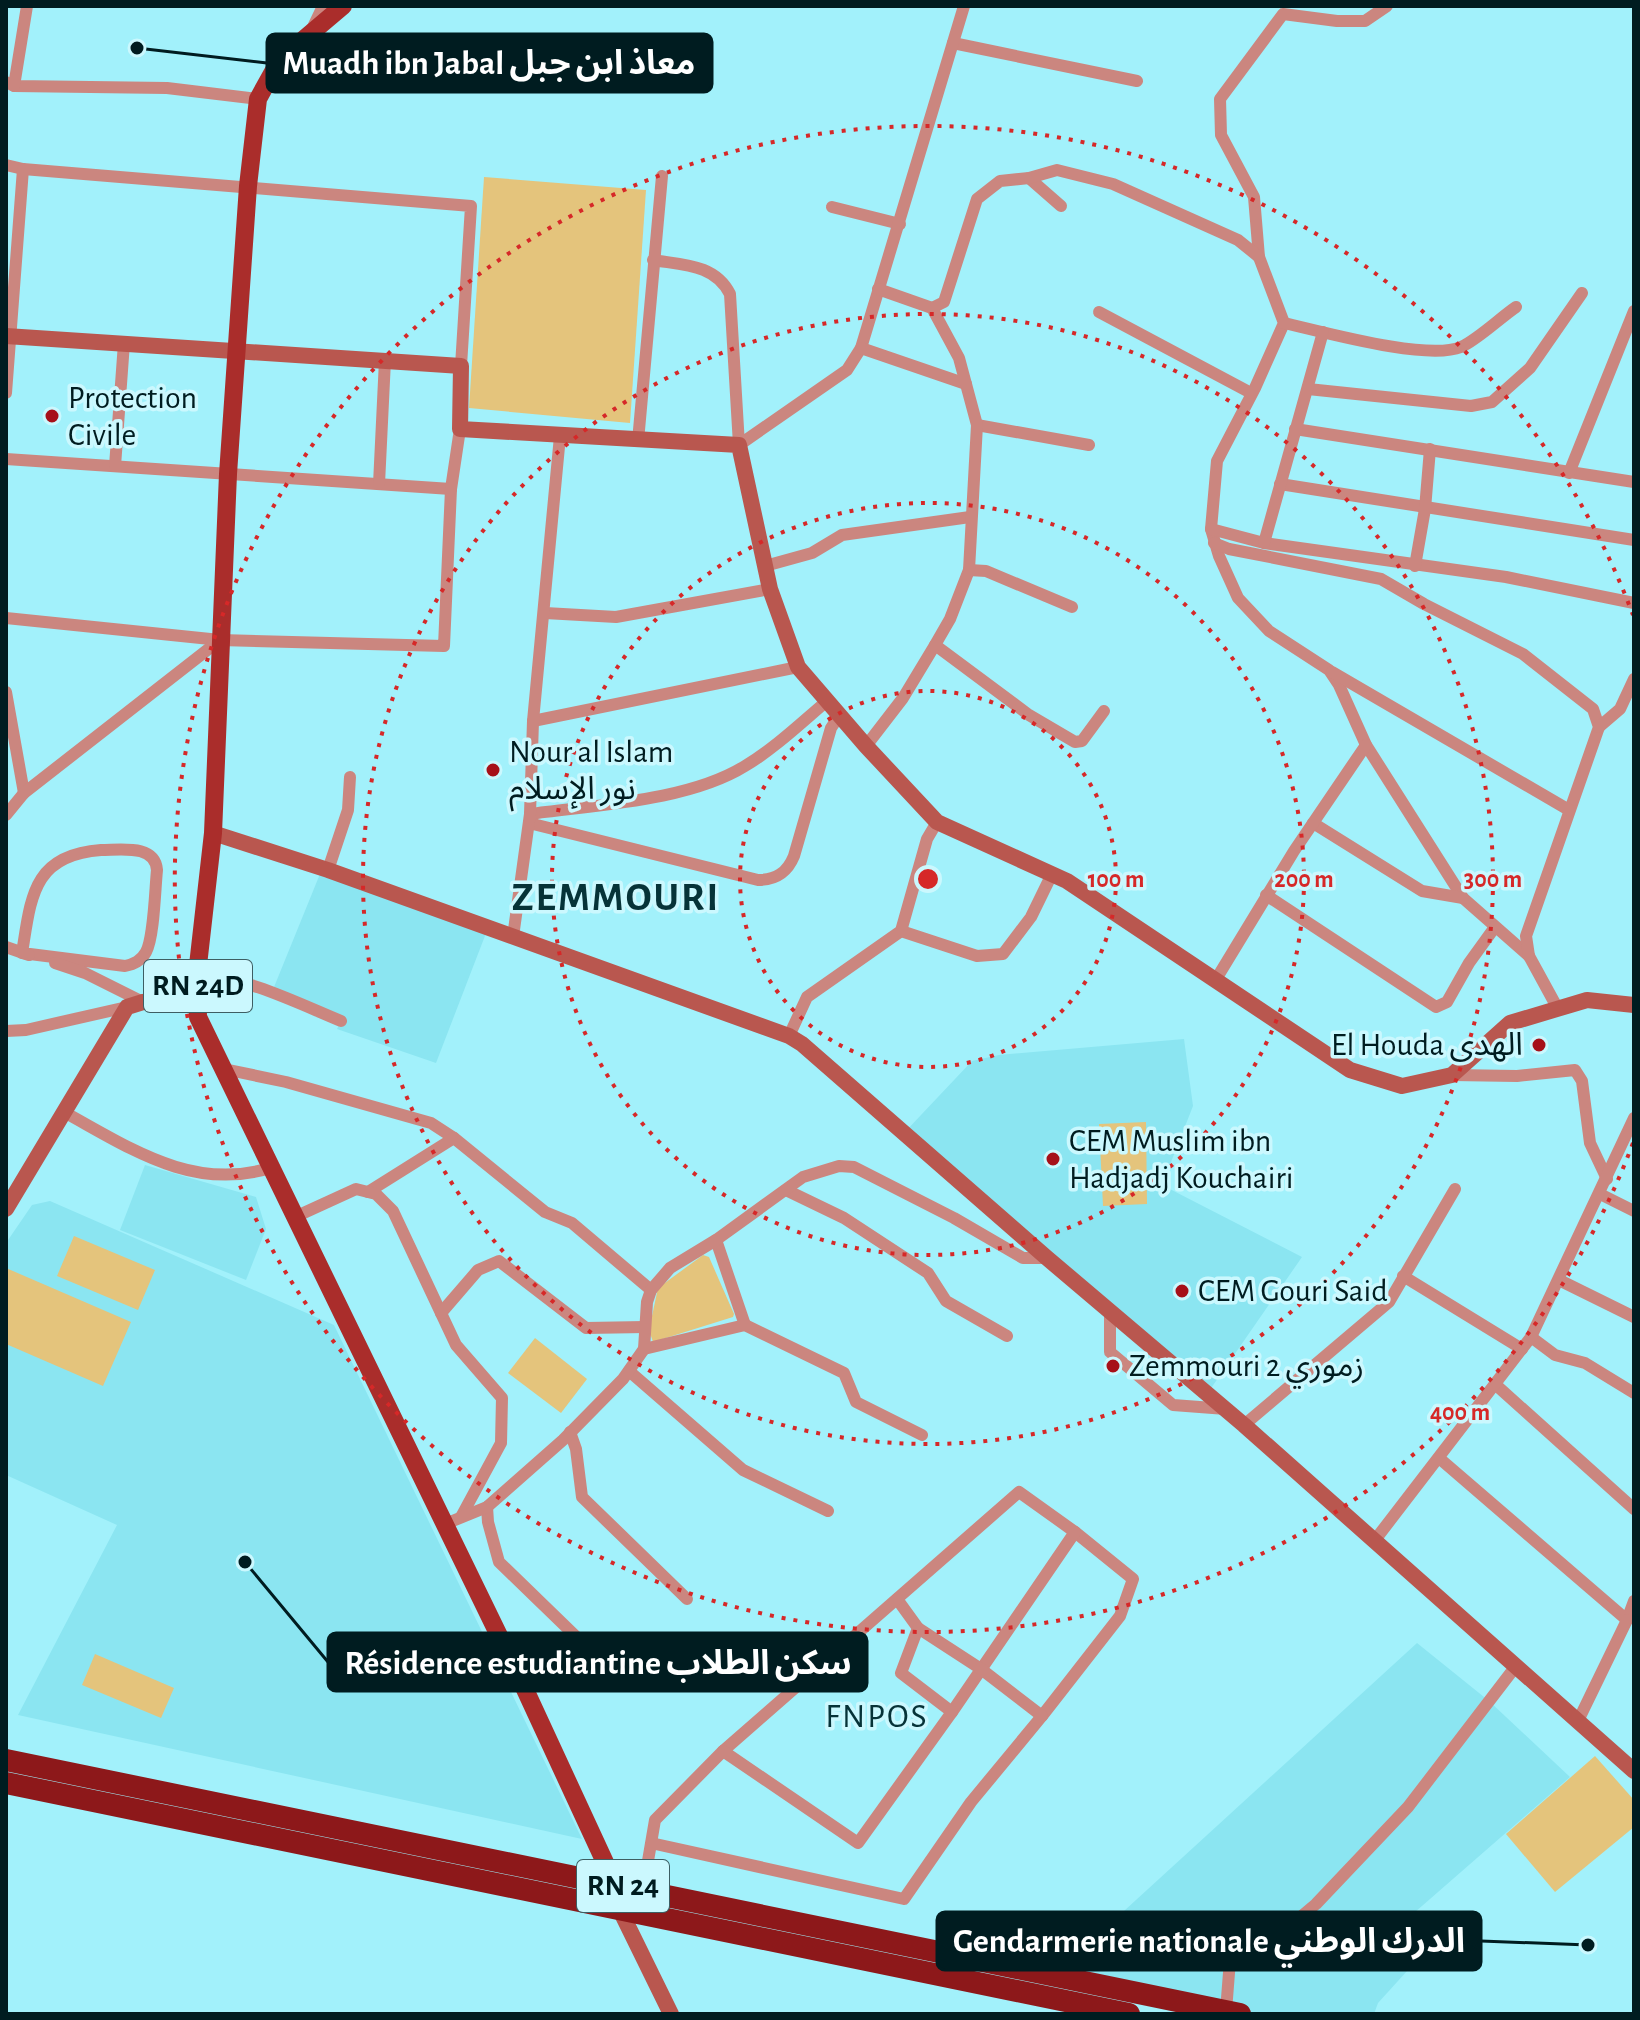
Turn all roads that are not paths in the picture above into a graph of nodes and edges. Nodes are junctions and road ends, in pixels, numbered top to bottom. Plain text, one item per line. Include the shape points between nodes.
1 (27, 6) edge
2 (323, 6) edge
3 (343, 6) edge
4 (964, 6) edge
5 (1387, 6) edge
6 (310, 34) junction
7 (953, 43) junction
8 (1137, 81) dead end
9 (10, 84) edge
10 (258, 99) junction
11 (6, 165) edge
12 (23, 169) junction
13 (662, 176) dead end
14 (1029, 178) junction
15 (248, 186) junction
16 (1061, 206) dead end
17 (832, 207) dead end
18 (900, 224) junction
19 (1259, 257) junction
20 (653, 260) junction
21 (878, 289) junction
22 (1582, 293) dead end
23 (1516, 307) dead end
24 (932, 308) junction
25 (1634, 311) edge
26 (1099, 312) dead end
27 (1284, 323) junction
28 (1323, 332) junction
29 (8, 336) edge
30 (124, 343) junction
31 (861, 348) junction
32 (238, 350) junction
33 (385, 360) junction
34 (461, 366) junction
35 (966, 384) junction
36 (1308, 389) junction
37 (6, 393) edge
38 (1251, 393) junction
39 (977, 425) junction
40 (460, 429) junction
41 (1295, 429) junction
42 (560, 436) junction
43 (638, 441) junction
44 (739, 445) junction
45 (1089, 445) dead end
46 (1430, 449) junction
47 (6, 459) edge
48 (115, 466) junction
49 (1569, 473) junction
50 (228, 474) junction
51 (1634, 482) edge
52 (379, 484) junction
53 (1280, 484) junction
54 (451, 489) junction
55 (1425, 509) junction
56 (970, 517) junction
57 (1211, 529) junction
58 (1634, 540) edge
59 (1264, 543) junction
60 (1224, 553) junction
61 (765, 566) junction
62 (1415, 566) junction
63 (969, 570) junction
64 (770, 589) junction
65 (1634, 603) edge
66 (1072, 607) dead end
67 (545, 613) junction
68 (6, 618) edge
69 (220, 640) junction
70 (935, 645) junction
71 (798, 667) junction
72 (1329, 670) junction
73 (1634, 679) edge
74 (6, 692) edge
75 (827, 701) junction
76 (1104, 711) dead end
77 (839, 716) junction
78 (533, 721) junction
79 (1599, 727) junction
80 (1366, 745) junction
81 (866, 746) junction
82 (350, 777) dead end
83 (24, 793) junction
84 (1569, 810) junction
85 (6, 815) edge
86 (529, 819) junction
87 (937, 822) junction
88 (1313, 823) junction
89 (213, 833) junction
90 (328, 870) junction
91 (1052, 874) junction
92 (1266, 895) junction
93 (1463, 898) junction
94 (1495, 927) junction
95 (901, 931) junction
96 (513, 937) junction
97 (6, 947) edge
98 (22, 953) junction
99 (1529, 956) junction
100 (197, 974) junction
101 (1215, 981) junction
102 (198, 995) junction
103 (135, 1005) junction
104 (1634, 1005) edge
105 (1558, 1009) junction
106 (341, 1021) dead end
107 (6, 1031) edge
108 (789, 1036) junction
109 (224, 1069) junction
110 (1452, 1075) junction
111 (64, 1112) junction
112 (1634, 1118) edge
113 (454, 1138) junction
114 (273, 1167) junction
115 (1607, 1179) junction
116 (1455, 1189) dead end
117 (786, 1190) junction
118 (368, 1192) junction
119 (1600, 1194) junction
120 (6, 1209) edge
121 (1634, 1211) edge
122 (297, 1216) junction
123 (716, 1240) junction
124 (1047, 1258) junction
125 (1403, 1276) junction
126 (1559, 1280) junction
127 (651, 1290) junction
128 (1110, 1312) junction
129 (441, 1313) junction
130 (1634, 1317) edge
131 (745, 1325) junction
132 (645, 1327) junction
133 (1007, 1336) dead end
134 (1531, 1337) junction
135 (644, 1349) junction
136 (1522, 1349) junction
137 (629, 1371) junction
138 (1496, 1385) junction
139 (1634, 1393) edge
140 (1226, 1409) junction
141 (1244, 1425) junction
142 (570, 1432) junction
143 (922, 1435) dead end
144 (1439, 1458) junction
145 (487, 1507) junction
146 (1634, 1509) edge
147 (828, 1511) dead end
148 (453, 1521) junction
149 (1075, 1532) junction
150 (1375, 1540) junction
151 (687, 1599) dead end
152 (897, 1599) junction
153 (1634, 1601) edge
154 (1627, 1620) junction
155 (918, 1628) junction
156 (594, 1654) dead end
157 (1516, 1666) junction
158 (981, 1669) junction
159 (952, 1712) junction
160 (1042, 1716) junction
161 (1578, 1721) junction
162 (723, 1751) junction
163 (6, 1760) edge
164 (1634, 1771) edge
165 (6, 1783) edge
166 (651, 1843) junction
167 (615, 1884) junction
168 (643, 1890) junction
169 (619, 1908) junction
170 (1233, 2012) edge
171 (671, 2014) edge
172 (1129, 2014) edge

1 - 9 street
2 - 6 street
3 - 6 main road, RN 24D
4 - 7 street
5 - 19 street via 1365,21 1283,14 1220,99 1221,135 1254,197
6 - 10 main road, RN 24D via 274,70
7 - 8 street
7 - 18 street
9 - 10 street via 167,88
10 - 15 main road, RN 24D
11 - 12 street
12 - 15 street
12 - 29 street
13 - 20 street
14 - 16 street
14 - 19 street via 1057,170 1113,184 1238,240
14 - 24 street via 1000,181 977,199 944,302
15 - 32 main road, RN 24D
15 - 34 street via 471,206
17 - 18 street
18 - 21 street
19 - 27 street
20 - 43 street
20 - 44 street via 708,271 730,294
21 - 24 street
21 - 31 street
22 - 36 street via 1530,368 1492,402 1471,406
23 - 28 street via 1470,342 1445,351
24 - 35 street via 959,358
25 - 49 street
26 - 38 street
27 - 28 street
27 - 38 street
28 - 36 street
29 - 30 street
29 - 37 street
30 - 32 street
30 - 48 street
31 - 35 street
31 - 44 street via 847,370
32 - 33 street
32 - 50 main road, RN 24D
33 - 34 street
33 - 52 street
34 - 40 street
35 - 39 street
36 - 41 street
38 - 57 street via 1217,461
39 - 45 street
39 - 56 street
40 - 42 street
40 - 54 street
41 - 46 street
41 - 53 street
42 - 43 street
42 - 67 street
43 - 44 street
44 - 61 street
46 - 49 street
46 - 55 street
47 - 48 street
48 - 50 street
49 - 51 street
50 - 52 street
50 - 69 main road, RN 24D
52 - 54 street
53 - 55 street
53 - 59 street
54 - 69 street via 444,646
55 - 58 street
55 - 62 street
56 - 61 street via 842,535 812,553
56 - 63 street
57 - 59 street
57 - 60 street via 1214,543
59 - 62 street
60 - 72 street via 1238,598 1269,631
60 - 79 street via 1381,579 1523,654 1593,709
61 - 64 street
62 - 65 street via 1506,577
63 - 66 street via 986,571
63 - 70 street
64 - 67 street via 616,617
64 - 71 street
67 - 78 street
68 - 69 street
69 - 83 street
69 - 89 main road, RN 24D
70 - 76 street via 1029,715 1075,742 1082,741
70 - 81 street
71 - 75 street
71 - 78 street
72 - 80 street
72 - 84 street
73 - 79 street via 1620,709
74 - 83 street
75 - 77 street
75 - 86 street via 744,767 704,785
77 - 81 street
77 - 86 street via 791,865 776,877 758,880
78 - 86 street
79 - 84 street
80 - 88 street
80 - 93 street
81 - 87 street
82 - 90 street via 348,810
83 - 85 street
84 - 99 street via 1526,936
86 - 96 street
87 - 91 street
87 - 95 street via 927,839
88 - 92 street
88 - 93 street via 1422,891
89 - 90 street
89 - 100 main road, RN 24D
90 - 96 street
91 - 95 street via 1031,917 1003,954 977,956
91 - 101 street
92 - 94 street via 1436,1007 1447,1002
92 - 101 street
93 - 94 street
94 - 99 street
95 - 108 street via 807,997
96 - 108 street
97 - 98 street
98 - 98 street via 119,965 137,962 149,942 155,859 146,852 101,850 60,862 34,890
98 - 103 street via 85,973
99 - 105 street
100 - 102 main road, RN 24D
100 - 106 street via 272,992
101 - 110 street via 1350,1070 1402,1086
102 - 103 street
102 - 109 main road, RN 24D via 198,1017
103 - 107 street
103 - 111 street
104 - 105 street via 1587,1000
105 - 110 street via 1510,1023
108 - 124 street
109 - 113 street via 431,1123
109 - 114 main road, RN 24D
110 - 115 street via 1575,1070 1582,1081 1590,1143
111 - 114 street via 174,1167 207,1175 250,1175
111 - 120 street
112 - 115 street
113 - 118 street
113 - 127 street via 545,1212 572,1223
114 - 122 main road, RN 24D
115 - 119 street
116 - 125 street
117 - 123 street
117 - 124 street via 803,1177 854,1167 1023,1258
117 - 133 street via 844,1218 916,1265 928,1273 946,1301
118 - 122 street via 356,1189
118 - 129 street via 393,1211
119 - 121 street
119 - 126 street
122 - 148 main road, RN 24D
123 - 127 street via 670,1268
123 - 131 street
124 - 128 street
125 - 136 street
125 - 141 street via 1389,1302
126 - 130 street
126 - 134 street
127 - 132 street
128 - 140 street
128 - 140 street via 1110,1352 1173,1405
129 - 132 street via 478,1270 499,1261 586,1328
129 - 148 street via 456,1345 502,1398 501,1443
131 - 135 street
131 - 143 street via 844,1373 856,1402
132 - 135 street
134 - 136 street
134 - 139 street via 1555,1355 1585,1363
135 - 137 street
136 - 138 street
137 - 142 street
137 - 147 street via 743,1470
138 - 144 street
138 - 146 street
140 - 141 street
141 - 150 street
142 - 145 street
142 - 151 street via 582,1497
144 - 150 street
144 - 154 street
145 - 148 street
145 - 156 street via 499,1562
148 - 167 main road, RN 24D
149 - 152 street via 1019,1492
149 - 158 street
149 - 160 street via 1133,1579 1120,1616
150 - 157 street
152 - 155 street
152 - 162 street
153 - 154 street
154 - 161 street
155 - 158 street
155 - 159 street via 901,1673
157 - 161 street
157 - 170 street via 1408,1807 1316,1904 1285,1930 1237,1950 1230,1960
158 - 159 street
158 - 160 street
159 - 162 street via 858,1843
160 - 166 street via 971,1802 904,1899
161 - 164 street
162 - 166 street via 655,1820
163 - 167 highway, RN 24
165 - 169 highway, RN 24
166 - 168 street
167 - 168 highway, RN 24
167 - 169 main road, RN 24D
168 - 170 highway, RN 24
169 - 171 street
169 - 172 highway, RN 24

